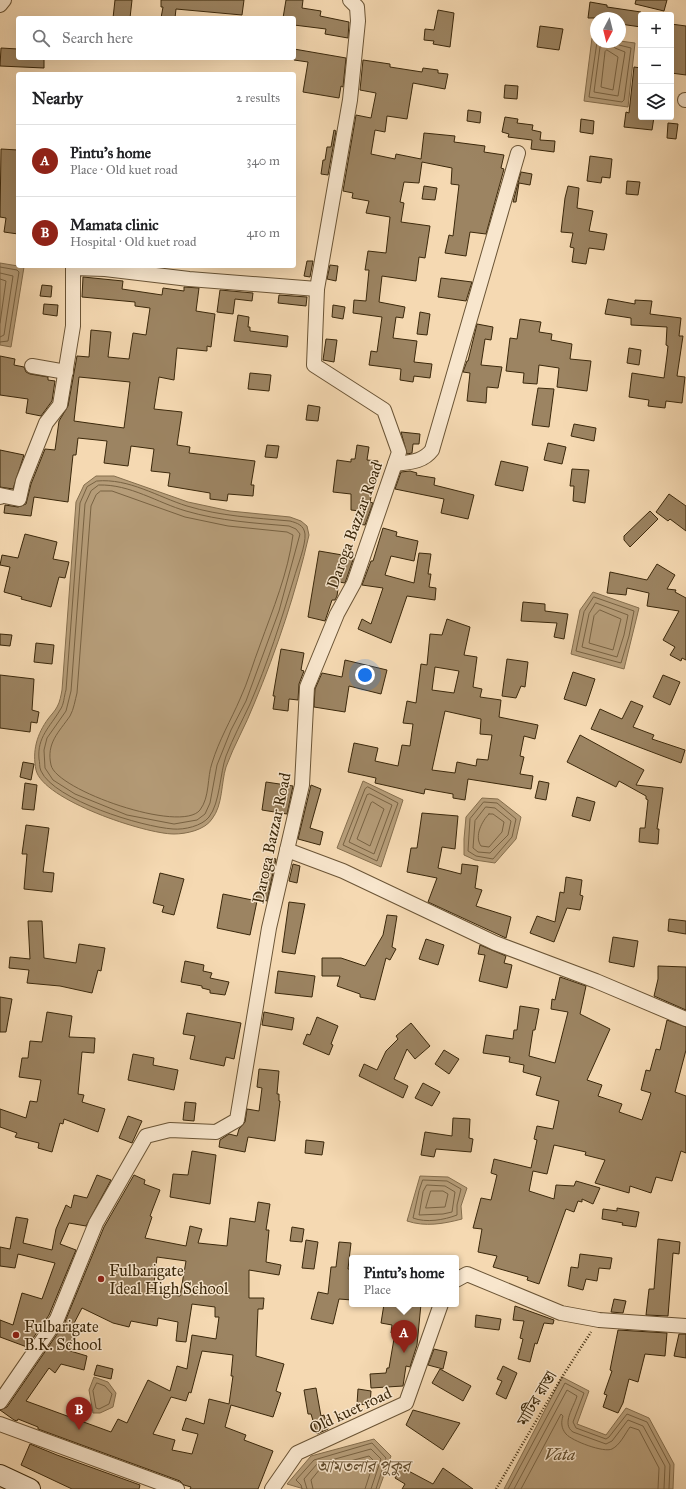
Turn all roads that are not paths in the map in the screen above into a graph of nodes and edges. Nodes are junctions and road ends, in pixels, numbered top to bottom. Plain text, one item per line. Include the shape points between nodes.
1 (4, 0) edge
2 (350, 0) edge
3 (0, 5) edge
4 (518, 152) dead end
5 (72, 268) edge
6 (88, 268) edge
7 (318, 289) junction
8 (32, 366) dead end
9 (66, 372) junction
10 (395, 464) junction
11 (0, 496) edge
12 (287, 850) junction
13 (686, 1019) edge
14 (459, 1278) edge
15 (440, 1307) edge
16 (686, 1326) edge
17 (0, 1402) edge
18 (0, 1424) edge
19 (0, 1475) edge
20 (30, 1489) edge
21 (177, 1489) edge
22 (272, 1489) edge

1 - 3 street
2 - 7 street, Daroga Bazzar Road via 357,7 358,21 350,100
4 - 10 street via 432,450 426,457 415,462
5 - 9 street via 73,326
6 - 7 street
7 - 10 street, Daroga Bazzar Road via 314,365 384,410 399,452
8 - 9 street
9 - 11 street via 60,405 46,423 19,499
10 - 12 street, Daroga Bazzar Road via 354,583 337,614 307,687 302,785
12 - 13 street via 350,874 495,943 596,981
12 - 17 street, Daroga Bazzar Road via 269,928 237,1120 216,1132 170,1130 146,1136 96,1223 57,1319
14 - 16 street via 467,1274 561,1313 599,1320
15 - 22 street, Old kuet road via 406,1403 297,1453
18 - 21 street
19 - 20 main road

